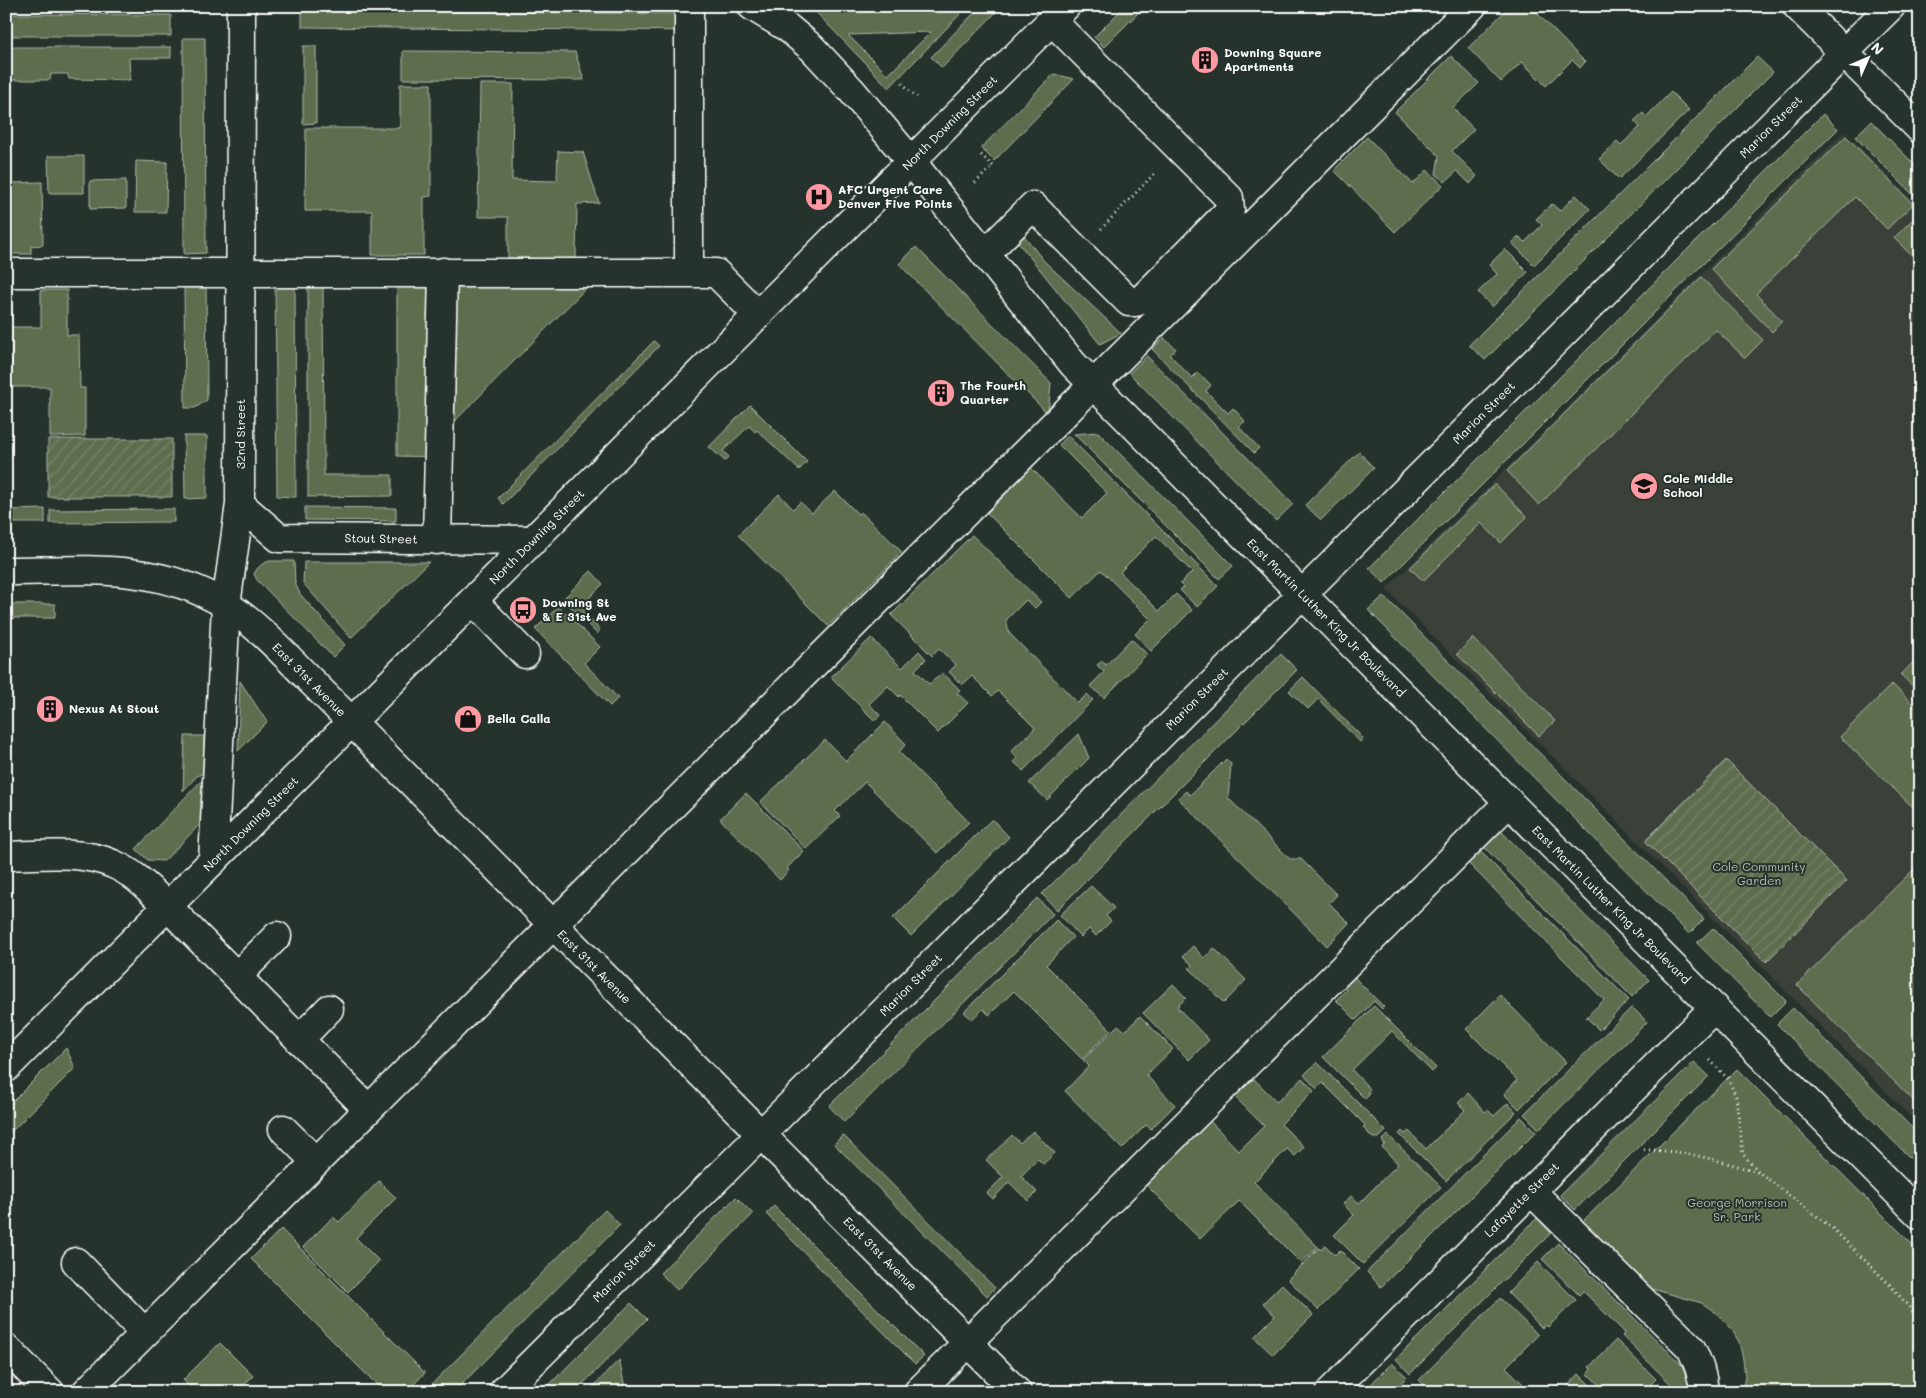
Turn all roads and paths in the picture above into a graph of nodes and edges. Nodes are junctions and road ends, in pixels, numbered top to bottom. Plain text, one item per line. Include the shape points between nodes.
1 (241, 6) edge
2 (689, 6) edge
3 (752, 6) edge
4 (1472, 6) edge
5 (1797, 6) edge
6 (1892, 6) edge
7 (1059, 14) edge
8 (1844, 54) junction
9 (902, 83) dead end
10 (917, 97) dead end
11 (1920, 130) edge
12 (1179, 149) junction
13 (979, 153) dead end
14 (911, 161) junction
15 (975, 182) dead end
16 (1078, 251) junction
17 (985, 254) junction
18 (240, 272) junction
19 (443, 272) junction
20 (689, 272) junction
21 (6, 273) edge
22 (758, 315) junction
23 (1093, 385) junction
24 (240, 504) junction
25 (437, 540) junction
26 (534, 540) junction
27 (6, 571) edge
28 (1302, 595) junction
29 (473, 601) junction
30 (226, 605) junction
31 (525, 654) dead end
32 (352, 722) junction
33 (1509, 802) junction
34 (6, 856) edge
35 (213, 861) junction
36 (168, 907) junction
37 (553, 926) junction
38 (277, 936) dead end
39 (236, 976) junction
40 (1714, 1008) junction
41 (329, 1009) dead end
42 (299, 1040) junction
43 (1706, 1056) dead end
44 (6, 1068) edge
45 (368, 1109) junction
46 (283, 1129) dead end
47 (761, 1135) junction
48 (1644, 1150) dead end
49 (316, 1162) junction
50 (1760, 1173) junction
51 (1531, 1191) junction
52 (1920, 1215) edge
53 (76, 1262) dead end
54 (1920, 1320) edge
55 (145, 1333) junction
56 (968, 1342) junction
57 (6, 1348) edge
58 (50, 1392) edge
59 (86, 1392) edge
60 (503, 1392) edge
61 (918, 1392) edge
62 (1017, 1392) edge
63 (1330, 1392) edge
64 (1704, 1392) edge

1 - 18 main road, 32nd Street
2 - 20 main road
3 - 14 main road, East Martin Luther King Jr Boulevard via 788,28 812,48
4 - 23 main road
5 - 8 main road
6 - 8 main road, Marion Street
7 - 12 main road via 1135,104
7 - 14 main road, North Downing Street
8 - 11 main road
8 - 28 main road, Marion Street
9 - 10 path
12 - 16 path
12 - 16 main road via 1229,198 1231,206 1228,213 1136,302 1128,302
13 - 15 path via 993,166
14 - 17 main road, East Martin Luther King Jr Boulevard
14 - 22 main road, North Downing Street
16 - 17 main road via 1033,206
17 - 23 main road, East Martin Luther King Jr Boulevard
18 - 19 main road
18 - 21 main road
18 - 24 main road, 32nd Street
19 - 20 main road
19 - 25 main road
20 - 22 main road via 716,273
22 - 26 main road, North Downing Street
23 - 28 main road, East Martin Luther King Jr Boulevard
23 - 37 main road
24 - 25 main road, Stout Street via 279,538
24 - 30 main road, 32nd Street
25 - 26 main road, Stout Street
26 - 29 main road, North Downing Street
27 - 30 main road, East 31st Avenue via 151,574 178,582
28 - 33 main road, East Martin Luther King Jr Boulevard
28 - 47 main road, Marion Street
29 - 31 main road
29 - 32 main road, North Downing Street
30 - 32 main road, East 31st Avenue via 293,663
30 - 35 main road, 32nd Street
32 - 35 main road, North Downing Street
32 - 37 main road, East 31st Avenue
33 - 40 main road, East Martin Luther King Jr Boulevard
33 - 56 main road
34 - 36 main road via 72,855 114,864 137,878
35 - 36 main road, North Downing Street
36 - 39 main road
36 - 44 main road, North Downing Street
37 - 45 main road
37 - 47 main road, East 31st Avenue
38 - 39 main road
39 - 42 main road
40 - 51 main road, Lafayette Street
40 - 52 main road, East Martin Luther King Jr Boulevard
41 - 42 main road
42 - 45 main road
43 - 50 path via 1729,1080 1736,1097 1743,1154
45 - 49 main road
46 - 49 main road
47 - 56 main road, East 31st Avenue
47 - 60 main road, Marion Street
48 - 50 path via 1666,1150 1715,1159
49 - 55 main road
50 - 54 path via 1831,1227 1892,1287
51 - 63 main road, Lafayette Street
51 - 64 main road via 1690,1348 1699,1365
53 - 55 main road
55 - 59 main road
56 - 61 main road
56 - 62 main road, East 31st Avenue
57 - 58 main road

